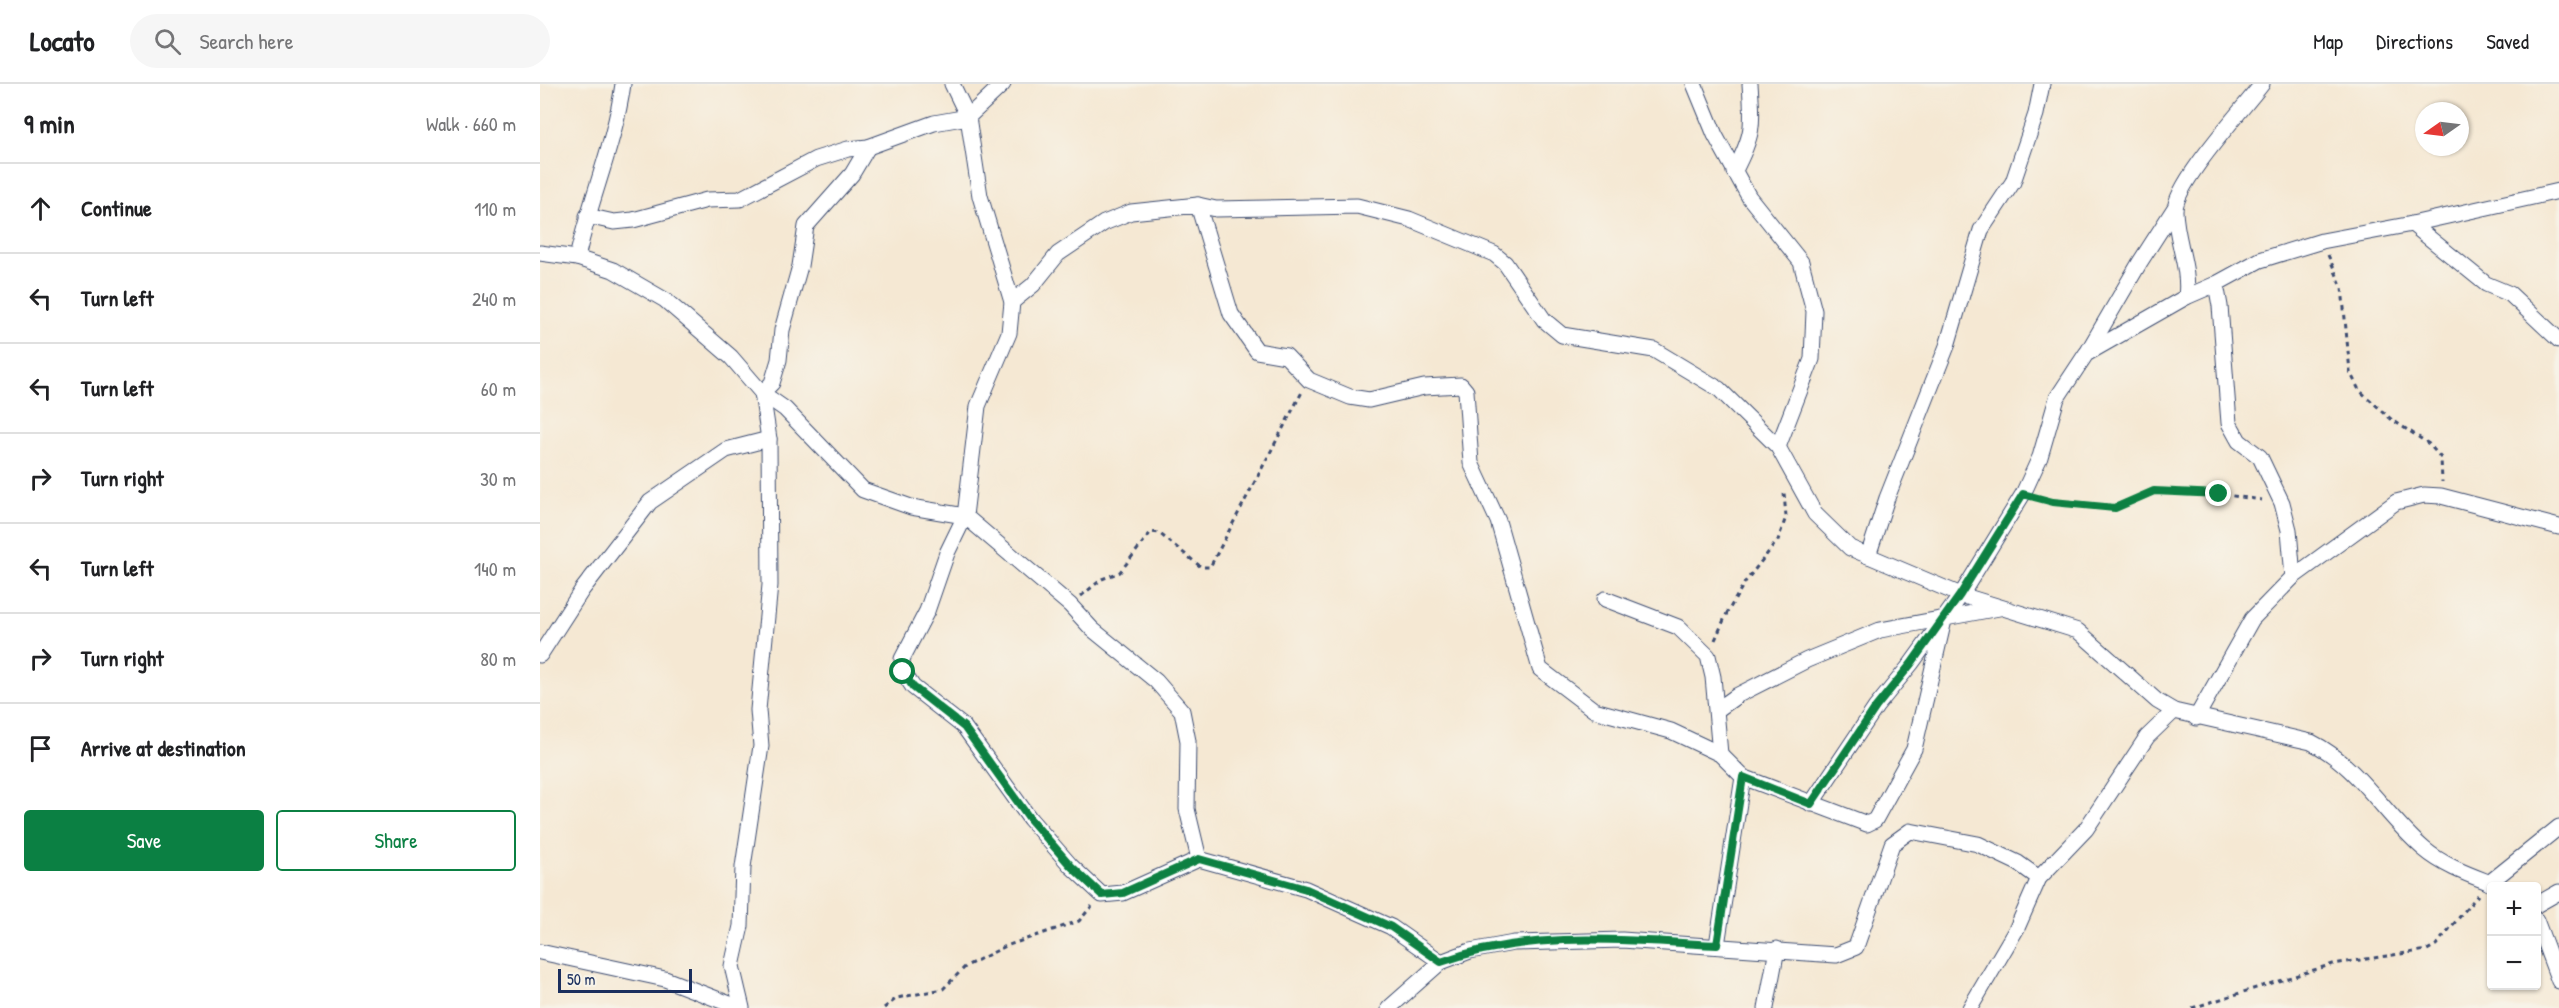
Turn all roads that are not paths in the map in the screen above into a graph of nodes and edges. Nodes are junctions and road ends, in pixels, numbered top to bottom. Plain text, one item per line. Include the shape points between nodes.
1 (623, 84) edge
2 (952, 84) edge
3 (1003, 84) edge
4 (1694, 84) edge
5 (1750, 84) edge
6 (2042, 84) edge
7 (2262, 84) edge
8 (968, 117) junction
9 (868, 147) junction
10 (1734, 172) junction
11 (2559, 191) edge
12 (1198, 205) junction
13 (2174, 209) junction
14 (586, 216) junction
15 (2412, 224) junction
16 (540, 253) edge
17 (577, 258) junction
18 (2216, 284) junction
19 (2186, 297) junction
20 (1012, 302) junction
21 (2559, 340) edge
22 (2086, 354) junction
23 (762, 393) junction
24 (770, 439) junction
25 (1778, 447) junction
26 (965, 516) junction
27 (2559, 528) edge
28 (1868, 556) junction
29 (2293, 577) junction
30 (1960, 595) junction
31 (1605, 599) dead end
32 (2003, 607) junction
33 (1944, 620) junction
34 (540, 655) edge
35 (1717, 710) junction
36 (2174, 711) junction
37 (2196, 718) junction
38 (1720, 754) junction
39 (1743, 777) junction
40 (1811, 804) junction
41 (2559, 827) edge
42 (1199, 859) junction
43 (2039, 878) junction
44 (2496, 882) edge
45 (2487, 883) edge
46 (2559, 892) edge
47 (2541, 902) edge
48 (2541, 933) edge
49 (1717, 945) junction
50 (1777, 949) junction
51 (540, 952) edge
52 (1441, 962) junction
53 (2559, 981) edge
54 (741, 1008) edge
55 (1389, 1008) edge
56 (1766, 1008) edge
57 (1970, 1008) edge

1 - 14 street via 619,114
2 - 8 street
3 - 8 street
4 - 10 street
5 - 10 street via 1753,121 1749,143
6 - 28 street via 2013,182 1981,230 1947,346
7 - 13 street via 2188,178
8 - 9 street via 934,123
8 - 20 street via 980,196
9 - 14 street via 816,159 740,199 707,200 633,220 614,222
9 - 23 street via 852,174 806,226 779,360 771,383
10 - 25 street via 1801,262 1814,311 1812,359
11 - 15 street
12 - 20 street via 1131,212 1104,223 1058,254 1033,285
12 - 25 street via 1216,209 1357,206 1409,219 1494,254 1556,331 1654,350 1719,389
12 - 38 street via 1231,314 1257,351 1286,356 1309,380 1350,397 1369,400 1424,387 1461,384 1466,391 1471,463 1498,521 1540,669 1594,710 1671,731
13 - 19 street via 2188,283
13 - 22 street
14 - 17 street
15 - 18 street via 2322,241 2260,260
15 - 21 street via 2486,284 2510,294
16 - 17 street
17 - 23 street via 613,270 665,300 731,357
18 - 19 street
18 - 29 street via 2229,423 2239,441 2260,457 2282,503
19 - 22 street
20 - 26 street via 1009,333 978,406
22 - 30 street via 2057,398 2040,457 2023,494
23 - 24 street
23 - 26 street via 785,409 863,490 911,507
24 - 34 street via 726,450 650,502 582,590
24 - 54 street via 770,585 758,710 761,746 742,867 741,926 732,966
25 - 28 street via 1815,514 1850,548
26 - 42 street via 1156,681 1182,711 1188,741 1187,809
26 - 42 street via 927,611 902,659 903,672 913,687 964,727 1030,819 1102,895 1123,893
27 - 29 street via 2441,496 2424,495 2396,502
28 - 30 street
29 - 37 street via 2252,619
30 - 32 street
30 - 33 street
31 - 35 street via 1678,627 1708,656
32 - 33 street
32 - 36 street via 2078,631 2157,701
33 - 35 street via 1880,630 1807,660
33 - 40 street via 1876,707
33 - 40 street via 1914,749 1875,820 1867,825
35 - 38 street
36 - 37 street
36 - 43 street via 2147,737 2086,829
37 - 45 street via 2311,742 2323,748 2367,787 2425,850
38 - 39 street
39 - 40 street
39 - 49 street
41 - 44 street
42 - 52 street via 1306,889 1391,927
43 - 50 street via 1978,844 1910,831 1892,844 1856,947 1836,955
43 - 57 street via 2017,928
46 - 47 street
48 - 53 street
49 - 50 street
49 - 52 street via 1622,940 1514,943 1470,951
50 - 56 street
51 - 54 street via 665,979
52 - 55 street

